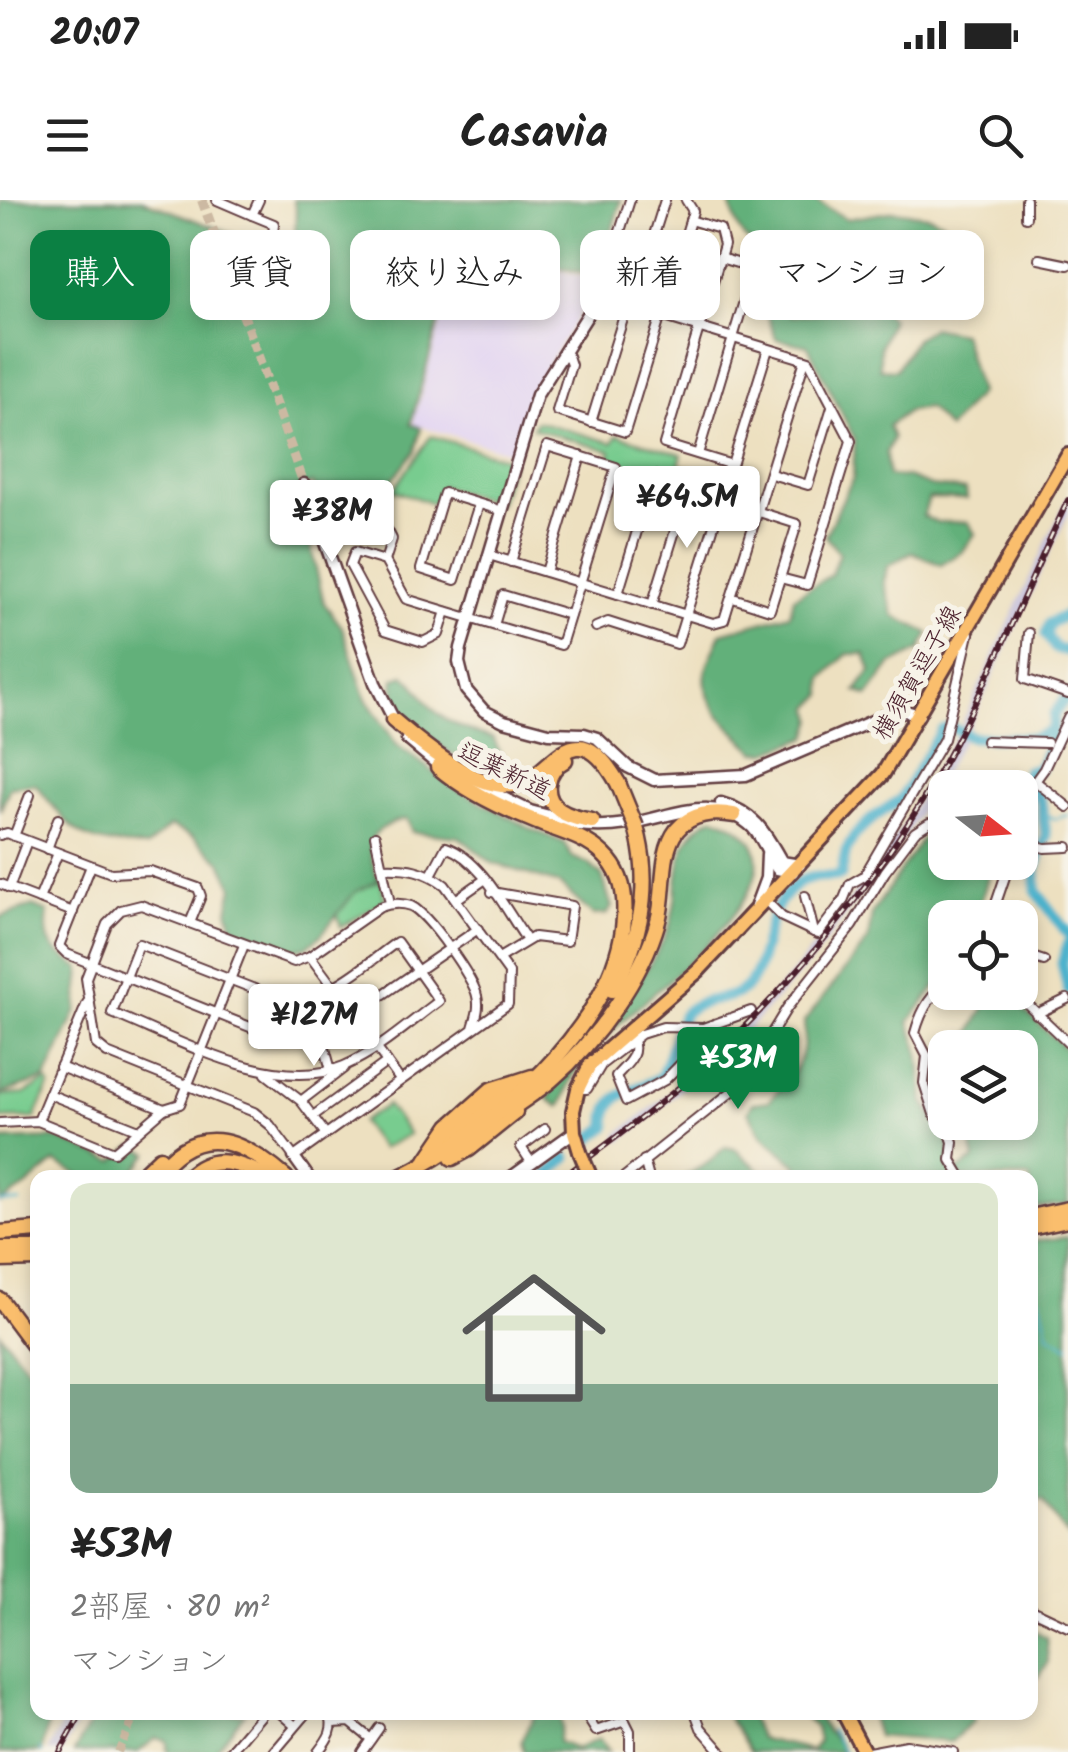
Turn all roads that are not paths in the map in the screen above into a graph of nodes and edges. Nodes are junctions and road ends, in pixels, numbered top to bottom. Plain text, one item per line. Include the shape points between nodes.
1 (217, 200) edge
2 (259, 200) edge
3 (630, 200) edge
4 (664, 200) edge
5 (686, 200) edge
6 (1026, 200) edge
7 (252, 215) junction
8 (1026, 216) dead end
9 (690, 220) junction
10 (273, 230) edge
11 (621, 230) edge
12 (655, 230) edge
13 (687, 230) edge
14 (720, 230) edge
15 (720, 230) edge
16 (720, 258) joint
17 (1039, 259) dead end
18 (1068, 265) edge
19 (585, 320) edge
20 (623, 320) edge
21 (660, 320) edge
22 (674, 320) edge
23 (701, 320) edge
24 (699, 328) junction
25 (732, 338) junction
26 (768, 349) junction
27 (563, 353) junction
28 (805, 360) junction
29 (832, 406) junction
30 (591, 422) junction
31 (698, 454) junction
32 (1068, 455) edge
33 (581, 456) junction
34 (770, 474) junction
35 (304, 484) tunnel mouth
36 (689, 486) junction
37 (478, 504) junction
38 (502, 511) junction
39 (759, 512) junction
40 (388, 531) dead end
41 (489, 556) junction
42 (385, 562) junction
43 (511, 562) junction
44 (546, 572) junction
45 (780, 578) junction
46 (580, 583) junction
47 (618, 594) junction
48 (733, 598) junction
49 (652, 604) junction
50 (446, 611) junction
51 (570, 615) junction
52 (686, 615) junction
53 (470, 618) junction
54 (494, 626) junction
55 (596, 626) dead end
56 (970, 628) junction
57 (1029, 634) dead end
58 (1066, 693) edge
59 (919, 715) junction
60 (1068, 718) edge
61 (392, 720) junction
62 (986, 742) dead end
63 (1047, 742) dead end
64 (438, 767) junction
65 (1038, 774) edge
66 (616, 784) junction
67 (1038, 786) edge
68 (30, 795) dead end
69 (1068, 807) edge
70 (734, 815) junction
71 (58, 819) dead end
72 (592, 821) junction
73 (928, 823) edge
74 (634, 828) junction
75 (0, 836) edge
76 (14, 836) junction
77 (375, 836) dead end
78 (27, 841) junction
79 (1038, 846) edge
80 (1068, 847) edge
81 (47, 848) junction
82 (770, 848) junction
83 (58, 852) junction
84 (91, 866) junction
85 (382, 868) junction
86 (777, 868) junction
87 (797, 868) junction
88 (431, 875) junction
89 (484, 880) junction
90 (4, 886) edge
91 (492, 892) junction
92 (805, 896) dead end
93 (39, 899) junction
94 (457, 899) junction
95 (771, 900) junction
96 (390, 903) junction
97 (73, 912) junction
98 (752, 915) junction
99 (190, 923) junction
100 (478, 929) junction
101 (814, 932) junction
102 (526, 939) junction
103 (244, 945) junction
104 (449, 950) junction
105 (310, 956) junction
106 (498, 958) junction
107 (1038, 959) edge
108 (1044, 961) dead end
109 (91, 964) junction
110 (418, 972) junction
111 (125, 978) junction
112 (230, 980) junction
113 (607, 985) junction
114 (333, 987) junction
115 (88, 998) junction
116 (311, 998) junction
117 (1066, 999) edge
118 (928, 1004) edge
119 (1032, 1010) edge
120 (751, 1011) dead end
121 (216, 1014) junction
122 (1036, 1014) junction
123 (474, 1028) junction
124 (703, 1028) junction
125 (320, 1034) junction
126 (632, 1039) junction
127 (1068, 1043) edge
128 (376, 1047) junction
129 (202, 1049) junction
130 (387, 1062) junction
131 (348, 1064) junction
132 (60, 1068) junction
133 (330, 1070) junction
134 (264, 1073) junction
135 (532, 1079) junction
136 (400, 1080) junction
137 (188, 1086) junction
138 (578, 1089) junction
139 (518, 1092) junction
140 (49, 1094) junction
141 (302, 1101) junction
142 (164, 1109) junction
143 (313, 1116) junction
144 (38, 1121) junction
145 (0, 1123) edge
146 (545, 1129) dead end
147 (139, 1130) junction
148 (574, 1132) junction
149 (325, 1134) junction
150 (224, 1140) junction
151 (434, 1156) junction
152 (294, 1157) junction
153 (644, 1160) junction
154 (532, 1162) junction
155 (149, 1170) edge
156 (162, 1170) edge
157 (170, 1170) edge
158 (198, 1170) edge
159 (254, 1170) edge
160 (261, 1170) edge
161 (276, 1170) edge
162 (303, 1170) edge
163 (411, 1170) edge
164 (421, 1170) edge
165 (521, 1170) edge
166 (588, 1170) edge
167 (633, 1170) edge
168 (647, 1170) edge
169 (957, 1170) edge
170 (1068, 1209) edge
171 (1038, 1215) edge
172 (1068, 1219) edge
173 (1038, 1226) edge
174 (30, 1230) edge
175 (0, 1232) edge
176 (0, 1249) edge
177 (30, 1249) edge
178 (0, 1260) edge
179 (30, 1260) edge
180 (0, 1300) edge
181 (30, 1339) edge
182 (1038, 1613) edge
183 (1068, 1627) edge
184 (257, 1720) edge
185 (288, 1720) edge
186 (301, 1720) edge
187 (332, 1720) edge
188 (589, 1720) edge
189 (698, 1720) edge
190 (848, 1720) edge
191 (333, 1723) junction
192 (295, 1726) junction
193 (379, 1728) dead end
194 (372, 1738) junction
195 (230, 1752) edge
196 (274, 1752) edge
197 (318, 1752) edge
198 (362, 1752) edge
199 (630, 1752) edge
200 (722, 1752) edge
201 (866, 1752) edge
202 (953, 1752) edge

1 - 7 street
2 - 7 street
3 - 11 street
4 - 12 street
5 - 9 street
6 - 8 street
7 - 10 street via 274,224
9 - 13 street
9 - 15 street
14 - 16 street
16 - 25 street via 754,268
17 - 18 street
19 - 27 street
20 - 30 street
21 - 30 street via 625,432
22 - 24 street
23 - 24 street
24 - 25 street
24 - 31 street via 664,444
25 - 26 street
25 - 31 street
26 - 28 street
26 - 31 street via 732,464
27 - 30 street via 572,365 556,412
27 - 38 street via 538,395
28 - 29 street
28 - 34 street
29 - 34 street via 808,485
29 - 45 street via 851,441 806,585
32 - 56 main road, 横須賀逗子線
33 - 43 street via 546,446
33 - 44 street
33 - 46 street via 616,467
34 - 39 street
35 - 61 street, 逗葉新道
36 - 47 street via 654,475
36 - 49 street
36 - 52 street via 723,496
37 - 37 street via 444,493 421,569 455,580
37 - 38 street
38 - 41 street
39 - 45 street via 797,524
39 - 48 street
40 - 42 street
41 - 43 street
41 - 53 street
42 - 50 street via 406,600
42 - 50 street via 355,552 350,565 385,630 423,642 439,634
43 - 44 street
44 - 46 street
45 - 48 street via 770,610
46 - 47 street
46 - 51 street
47 - 49 street
48 - 52 street via 718,623
49 - 52 street
50 - 53 street
51 - 54 street via 561,645
51 - 54 street via 503,595
52 - 55 street via 678,644 608,622
53 - 54 street
53 - 59 street via 459,662 473,701 494,717 534,730 597,738 639,774 669,782 746,775 890,713
56 - 59 main road, 横須賀逗子線
56 - 101 street via 949,727 864,876 850,884
57 - 58 street via 1025,680
59 - 87 main road, 横須賀逗子線 via 870,790
60 - 65 street
61 - 64 street, 逗葉新道
61 - 66 highway via 436,756 498,784 520,784 572,749 602,760
61 - 72 street, 逗葉新道 via 433,758 493,794 541,814
62 - 63 street
64 - 70 street, 逗葉新道 via 509,807 568,824 613,826 706,807
64 - 113 highway via 507,809 587,843 609,861 620,878 625,914
66 - 72 highway via 582,758 562,761 551,772 555,806
66 - 74 highway, bridge
67 - 69 street
68 - 76 street
70 - 82 street
70 - 139 highway via 703,814 680,827 668,851 656,927 636,971 554,1078
71 - 81 street
72 - 82 street, 逗葉新道 via 718,802 748,814 764,829
73 - 153 street via 914,832 787,1008 740,1085
74 - 113 highway via 637,905
74 - 139 highway via 644,887 630,953 596,1013
75 - 76 street
76 - 78 street
77 - 85 street
78 - 81 street
78 - 90 street
79 - 80 street
81 - 83 street
82 - 86 street
82 - 87 street
82 - 98 street
83 - 84 street
83 - 93 street
84 - 97 street
84 - 99 street via 163,874 198,888
85 - 88 street
85 - 96 street
86 - 87 street
86 - 95 street
87 - 95 main road, 横須賀逗子線
88 - 89 street via 446,847
88 - 94 street
89 - 91 street
89 - 94 street
90 - 93 street
91 - 102 street
91 - 102 street via 572,906 566,941
92 - 101 street
93 - 97 street
94 - 100 street
95 - 98 main road, 横須賀逗子線
95 - 101 street via 780,916
96 - 104 street via 417,910
96 - 105 street
97 - 109 street via 59,946
98 - 138 main road, 横須賀逗子線 via 670,998 599,1055
99 - 103 street
99 - 109 street via 151,906 121,910 107,924
100 - 104 street
100 - 106 street
102 - 106 street
103 - 105 street via 294,962
103 - 112 street
104 - 110 street
104 - 123 street via 476,990
105 - 114 street
106 - 123 street via 509,973 508,1004
107 - 108 street
109 - 111 street
109 - 115 street
110 - 114 street via 397,942
110 - 125 street
110 - 128 street via 439,1001
111 - 112 street via 139,944
111 - 121 street
111 - 129 street via 112,1013
112 - 116 street via 275,997
112 - 121 street
113 - 135 highway
114 - 116 street
115 - 132 street
115 - 137 street via 100,1049
116 - 125 street
117 - 122 street
118 - 169 street via 915,1032 927,1056 924,1082 934,1114 950,1133
119 - 122 street
120 - 124 street
121 - 125 street via 282,1036
121 - 129 street
122 - 127 street
123 - 136 street
124 - 126 street via 664,1027
124 - 126 street via 700,1044 665,1080 626,1101 616,1076 634,1055
125 - 133 street
126 - 138 street via 602,1064 587,1088
128 - 130 street
128 - 131 street
129 - 134 street
129 - 137 street
130 - 136 street
130 - 143 street
131 - 133 street
131 - 141 street
132 - 140 street
132 - 142 street
133 - 134 street
134 - 141 street
135 - 139 highway
135 - 151 highway via 506,1093
136 - 149 street
137 - 142 street via 180,1104
137 - 152 street via 262,1118
138 - 148 main road
139 - 151 highway
139 - 151 highway via 492,1090 450,1126
140 - 144 street
140 - 147 street
141 - 143 street
142 - 147 street
143 - 149 street
144 - 145 street
144 - 147 street via 114,1152
146 - 154 street via 521,1147
148 - 154 street
148 - 166 main road, bridge
149 - 152 street
150 - 155 highway via 183,1143
150 - 156 highway via 183,1150
150 - 161 highway
151 - 163 highway
151 - 164 highway
152 - 162 street
153 - 167 street
153 - 168 street
154 - 165 street
157 - 160 highway via 182,1158 222,1149 246,1156
158 - 159 highway via 223,1161
170 - 171 highway
172 - 173 highway
174 - 175 highway
176 - 177 highway
178 - 179 highway
180 - 181 highway
182 - 183 street
184 - 195 street
185 - 192 street
186 - 192 street
187 - 191 street
188 - 199 street via 596,1731 625,1721
189 - 200 street
190 - 201 main road
191 - 194 street via 350,1722
191 - 197 street
192 - 196 street
193 - 194 street
194 - 198 street
201 - 202 street via 906,1744

